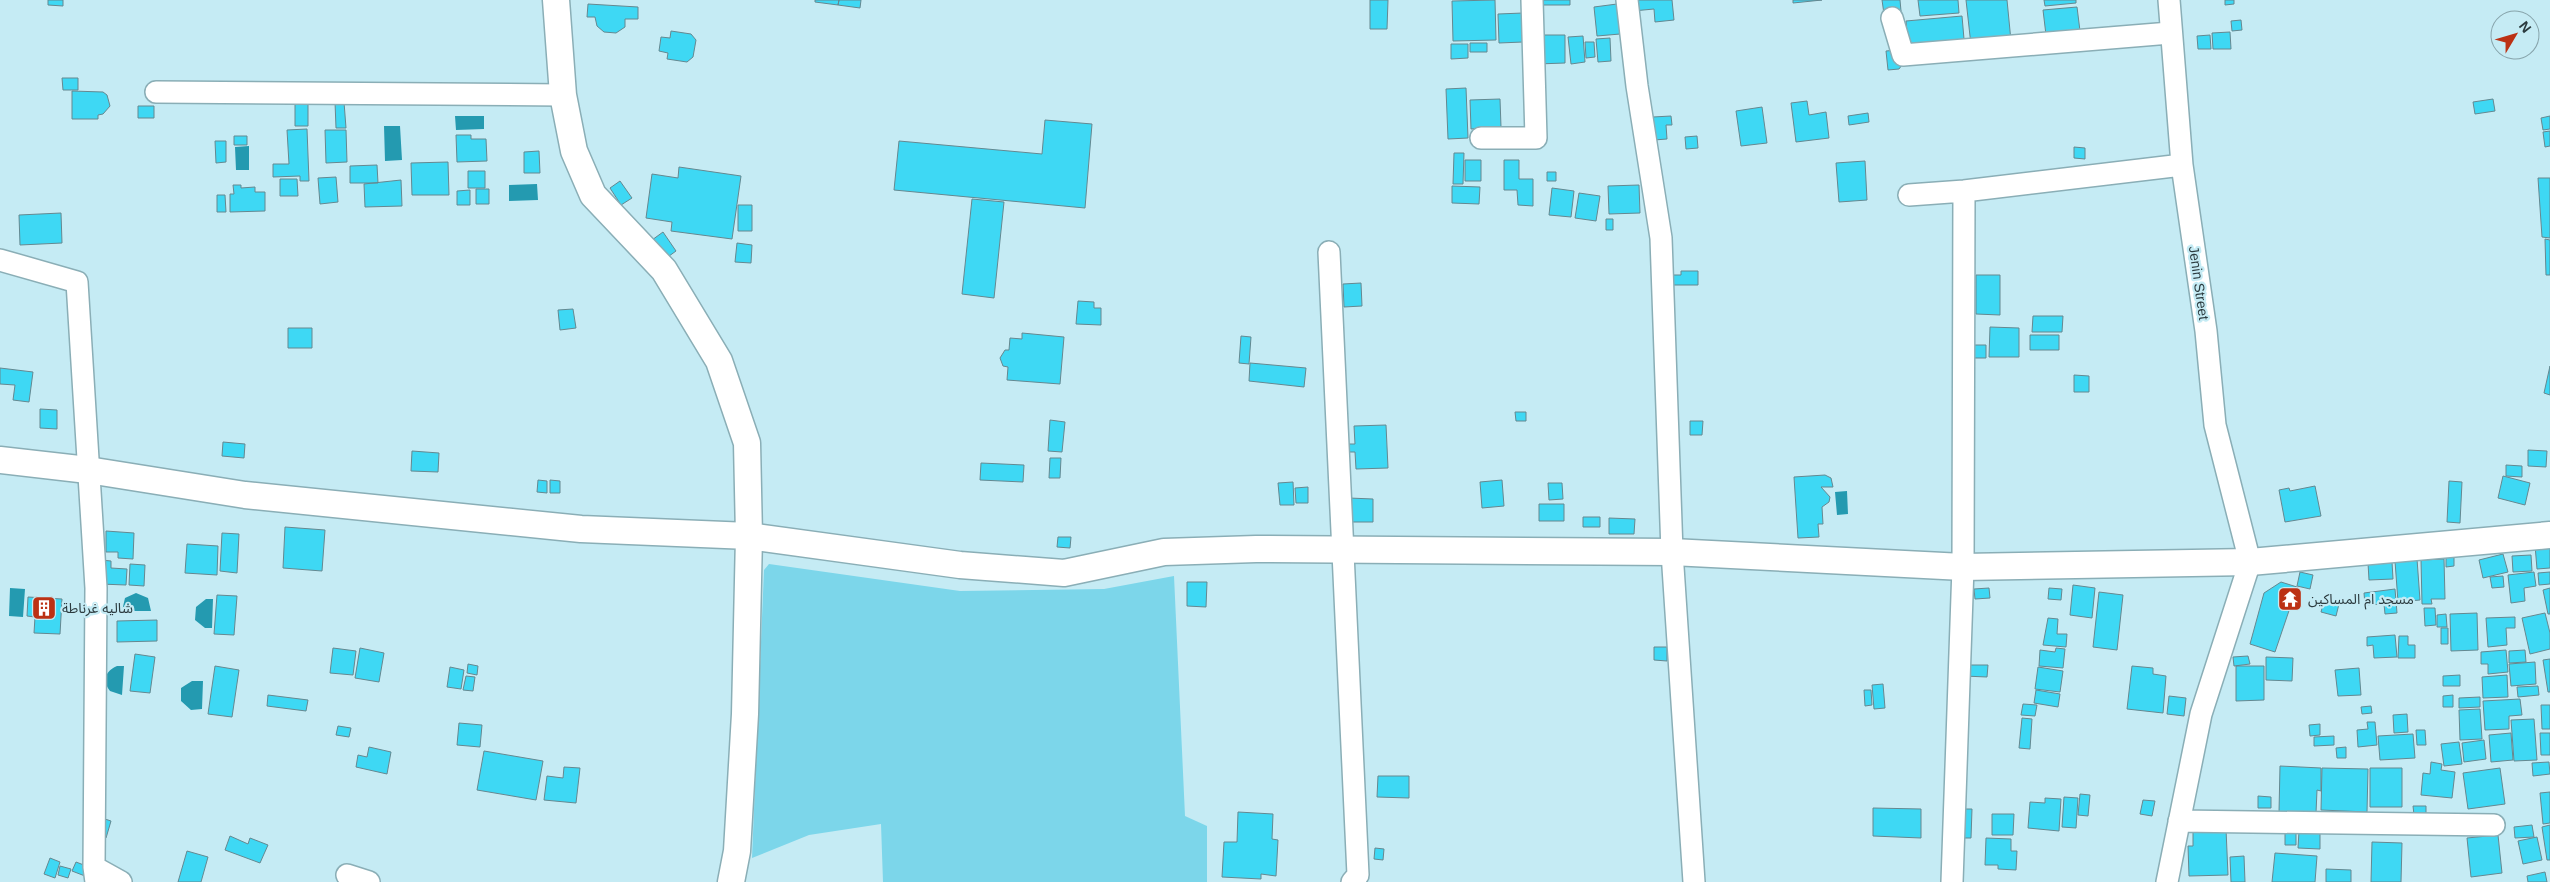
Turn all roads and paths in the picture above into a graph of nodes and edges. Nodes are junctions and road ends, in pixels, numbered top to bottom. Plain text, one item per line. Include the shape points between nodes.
1 (556, 0) edge
2 (1532, 0) edge
3 (1627, 0) edge
4 (2169, 0) edge
5 (1892, 18) dead end
6 (2170, 32) junction
7 (156, 92) dead end
8 (563, 95) junction
9 (1481, 138) dead end
10 (2182, 164) junction
11 (1964, 191) junction
12 (1910, 195) dead end
13 (1329, 252) dead end
14 (0, 260) edge
15 (0, 460) edge
16 (88, 470) junction
17 (2550, 535) edge
18 (749, 536) junction
19 (1341, 548) junction
20 (1672, 552) junction
21 (2250, 562) junction
22 (1963, 567) junction
23 (2179, 821) junction
24 (2494, 825) dead end
25 (95, 875) edge
26 (347, 876) dead end
27 (121, 882) edge
28 (369, 882) edge
29 (731, 882) edge
30 (1352, 882) edge
31 (1694, 882) edge
32 (1952, 882) edge
33 (2167, 882) edge

1 - 8 street
2 - 9 street via 1536,138
3 - 20 street via 1661,238
4 - 6 street, Jenin Street
5 - 6 street via 1903,55
6 - 10 street, Jenin Street
7 - 8 street
8 - 18 street via 574,151 593,195 664,270 720,361 747,444
10 - 11 street
10 - 21 street, Jenin Street via 2206,331 2215,425
11 - 12 street
11 - 22 street
13 - 19 street
14 - 16 street via 77,282
15 - 16 street
16 - 18 street via 254,496 582,529
16 - 25 street via 96,588
17 - 21 street
18 - 19 street via 960,565 1064,573 1164,552
18 - 29 street via 745,714 737,851
19 - 20 street
19 - 30 street via 1358,875
20 - 22 street
20 - 31 street
21 - 22 street
21 - 23 street via 2201,714
22 - 32 street
23 - 24 street
23 - 33 street
25 - 27 street
26 - 28 street

